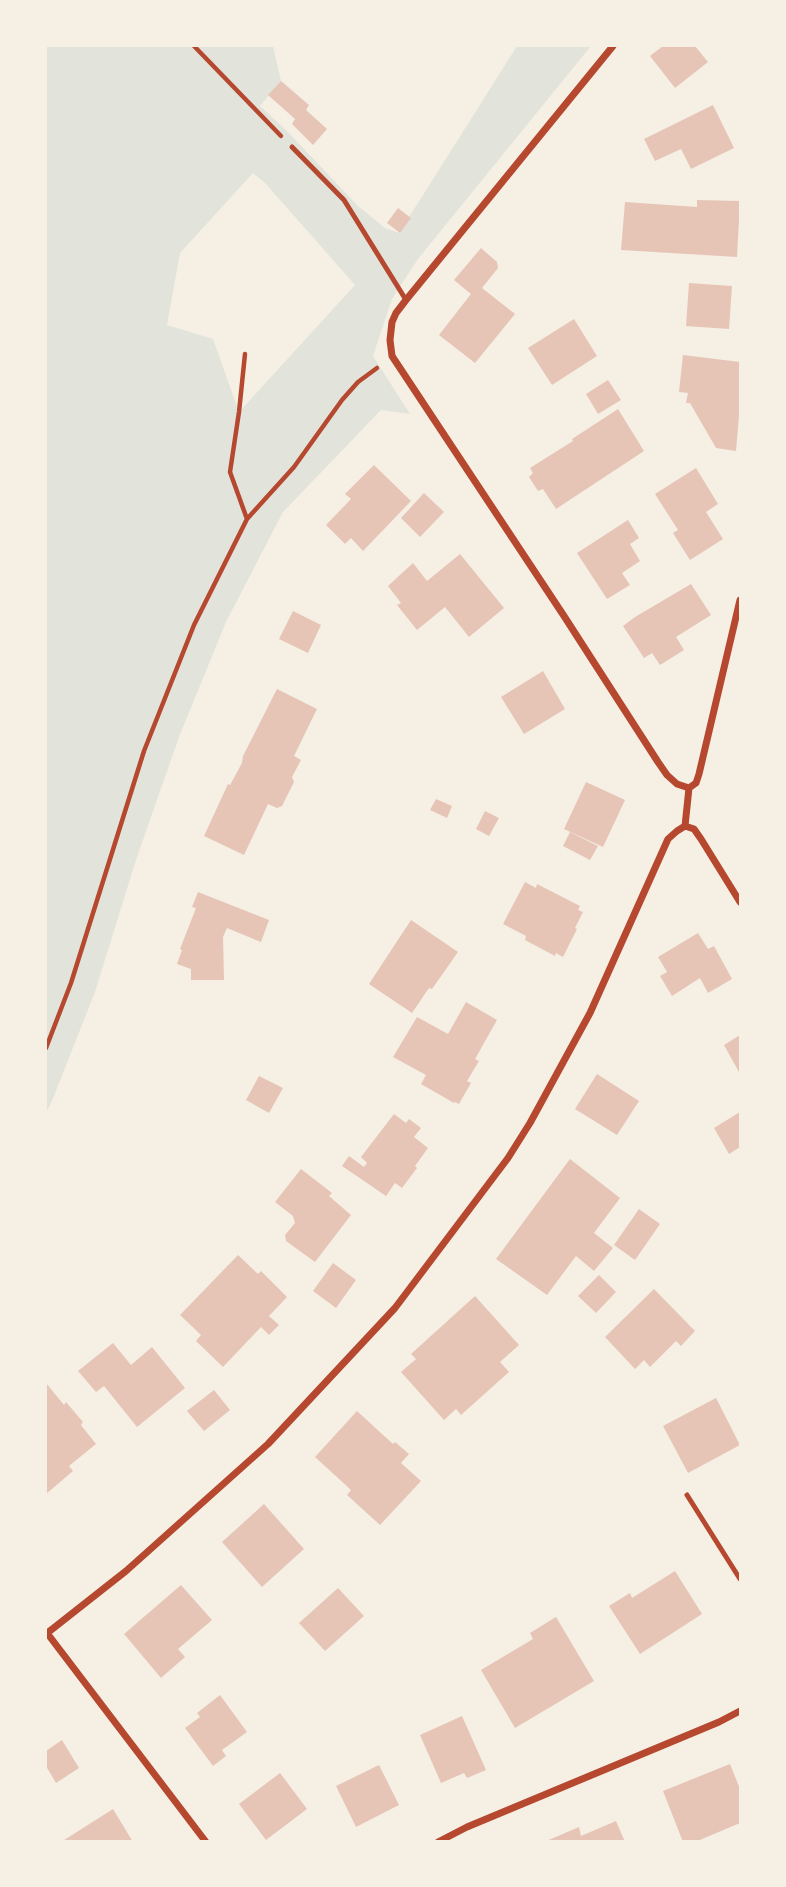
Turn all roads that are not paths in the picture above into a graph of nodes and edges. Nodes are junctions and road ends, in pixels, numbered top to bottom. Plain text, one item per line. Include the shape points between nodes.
1 (613, 46) edge
2 (292, 147) road end
3 (406, 300) junction
4 (740, 600) edge
5 (689, 788) junction
6 (685, 826) junction
7 (740, 902) edge
8 (687, 1495) dead end
9 (740, 1579) edge
10 (46, 1633) edge
11 (740, 1711) edge
12 (206, 1842) edge
13 (438, 1842) edge

1 - 3 street
2 - 3 lane via 344,200
3 - 5 street via 392,322 392,356 667,775
4 - 5 street via 699,774
5 - 6 street
6 - 7 street via 694,829
6 - 10 street via 668,839 590,1013 530,1123 395,1308 268,1444 126,1571
8 - 9 lane
10 - 12 street
11 - 13 street

